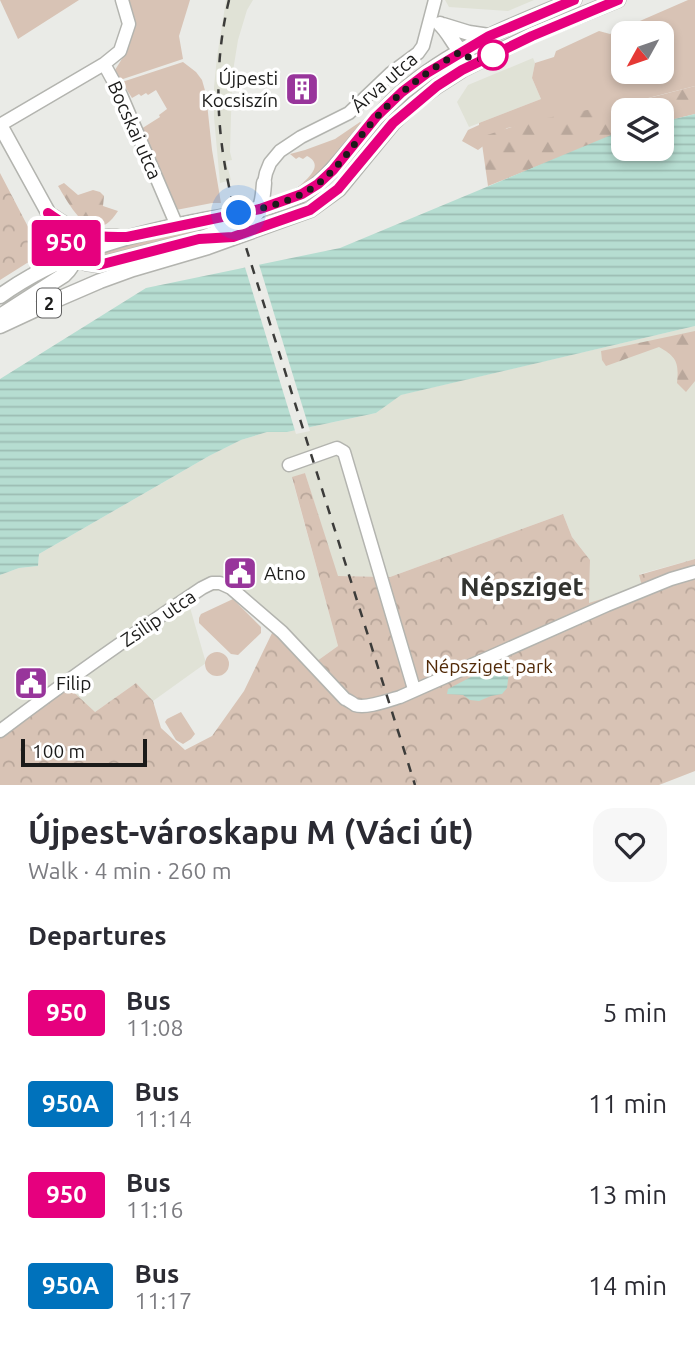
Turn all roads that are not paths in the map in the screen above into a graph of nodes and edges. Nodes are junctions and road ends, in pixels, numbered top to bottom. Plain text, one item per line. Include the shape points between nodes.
1 (122, 0) edge
2 (435, 0) edge
3 (574, 0) edge
4 (618, 0) edge
5 (434, 22) junction
6 (489, 36) junction
7 (460, 52) junction
8 (483, 60) junction
9 (104, 64) junction
10 (0, 125) edge
11 (264, 181) junction
12 (289, 200) junction
13 (260, 209) junction
14 (48, 213) junction
15 (177, 226) junction
16 (127, 237) junction
17 (233, 237) junction
18 (199, 239) junction
19 (152, 252) junction
20 (72, 256) junction
21 (33, 276) junction
22 (100, 281) junction
23 (0, 296) edge
24 (0, 316) edge
25 (0, 327) edge
26 (289, 466) dead end
27 (695, 572) edge
28 (414, 689) junction
29 (0, 731) edge

1 - 9 street, Bocskai utca via 129,24 120,51
2 - 5 street, Árva utca
3 - 6 main road, 2
4 - 8 main road, 2
5 - 6 main road
5 - 7 main road via 450,34
5 - 11 street, Árva utca via 420,51 349,113 280,151
6 - 7 main road, 2
7 - 8 main road
7 - 12 main road, 2 via 402,92 333,170
8 - 17 main road, 2 via 408,109 323,202 292,218
9 - 10 street
9 - 15 street, Bocskai utca
10 - 14 main road
11 - 12 main road via 275,194
11 - 13 main road
12 - 13 main road, 2
13 - 15 main road, 2
13 - 18 main road via 250,220
14 - 16 main road via 76,232
14 - 20 main road
14 - 21 main road via 46,256
15 - 16 main road, 2
16 - 20 main road, 2
17 - 18 main road
17 - 22 main road, 2
18 - 19 main road
19 - 20 main road via 99,265
19 - 22 main road
20 - 21 main road, 2
20 - 24 main road via 72,268 64,275
21 - 23 main road, 2
22 - 25 main road, 2
26 - 28 street via 337,448 344,452
27 - 28 street
28 - 29 street, Zsilip utca via 377,703 354,705 231,588 212,583

